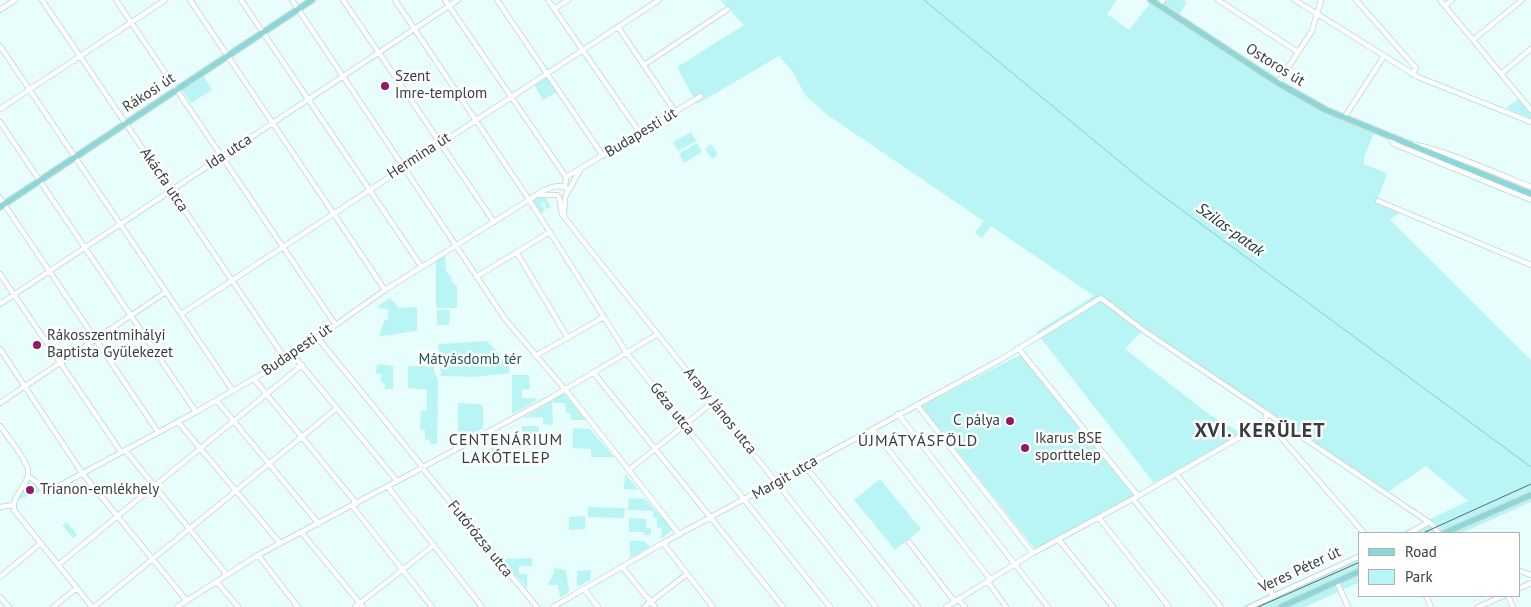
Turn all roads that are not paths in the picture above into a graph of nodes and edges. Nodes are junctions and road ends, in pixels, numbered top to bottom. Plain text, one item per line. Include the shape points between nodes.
1 (15, 0) edge
2 (42, 0) edge
3 (116, 0) edge
4 (164, 0) edge
5 (190, 0) edge
6 (241, 0) edge
7 (292, 0) edge
8 (312, 0) edge
9 (344, 0) edge
10 (395, 0) edge
11 (445, 0) edge
12 (458, 0) edge
13 (497, 0) edge
14 (548, 0) edge
15 (568, 0) edge
16 (659, 0) edge
17 (1152, 0) edge
18 (1218, 0) edge
19 (1295, 0) edge
20 (1321, 0) edge
21 (1356, 0) edge
22 (1440, 0) edge
23 (1452, 0) edge
24 (1522, 0) edge
25 (1161, 3) edge
26 (449, 6) junction
27 (1445, 6) junction
28 (298, 9) junction
29 (554, 9) junction
30 (728, 9) dead end
31 (0, 10) edge
32 (1317, 14) junction
33 (131, 22) junction
34 (618, 27) junction
35 (415, 29) junction
36 (263, 32) junction
37 (1473, 40) junction
38 (0, 46) edge
39 (582, 49) junction
40 (1531, 49) edge
41 (379, 52) junction
42 (1298, 52) junction
43 (80, 56) junction
44 (228, 56) junction
45 (1384, 56) junction
46 (644, 65) junction
47 (547, 72) junction
48 (1412, 74) junction
49 (1501, 74) junction
50 (343, 76) junction
51 (1278, 83) junction
52 (29, 89) junction
53 (177, 90) junction
54 (701, 96) dead end
55 (510, 97) junction
56 (308, 100) junction
57 (1530, 108) edge
58 (0, 109) edge
59 (676, 112) junction
60 (1344, 118) junction
61 (475, 120) junction
62 (0, 122) edge
63 (1531, 122) edge
64 (126, 123) junction
65 (272, 124) junction
66 (640, 133) junction
67 (1391, 138) junction
68 (440, 142) junction
69 (1410, 145) junction
70 (603, 156) junction
71 (75, 157) junction
72 (222, 157) junction
73 (404, 166) junction
74 (581, 169) junction
75 (1461, 169) junction
76 (565, 175) junction
77 (1480, 176) junction
78 (40, 180) junction
79 (1531, 187) edge
80 (369, 189) junction
81 (170, 190) junction
82 (562, 191) junction
83 (1531, 194) edge
84 (538, 195) junction
85 (0, 198) edge
86 (529, 200) junction
87 (1531, 200) edge
88 (1378, 201) dead end
89 (2, 206) edge
90 (334, 213) junction
91 (494, 222) junction
92 (120, 223) junction
93 (550, 232) junction
94 (456, 245) junction
95 (85, 247) junction
96 (282, 247) junction
97 (517, 253) junction
98 (1531, 265) edge
99 (421, 266) junction
100 (50, 272) junction
101 (0, 274) edge
102 (476, 277) junction
103 (232, 280) junction
104 (385, 290) junction
105 (166, 292) junction
106 (14, 295) junction
107 (0, 304) edge
108 (181, 314) junction
109 (130, 315) junction
110 (604, 317) junction
111 (335, 324) junction
112 (658, 334) junction
113 (317, 337) junction
114 (568, 338) junction
115 (95, 339) junction
116 (0, 348) edge
117 (1018, 348) junction
118 (626, 352) junction
119 (293, 355) junction
120 (535, 356) junction
121 (286, 360) junction
122 (61, 362) junction
123 (302, 365) junction
124 (593, 372) junction
125 (254, 379) junction
126 (25, 386) junction
127 (564, 390) junction
128 (233, 391) junction
129 (266, 394) junction
130 (217, 400) junction
131 (713, 402) junction
132 (0, 403) edge
133 (917, 405) junction
134 (337, 408) junction
135 (196, 412) junction
136 (1267, 413) junction
137 (898, 414) junction
138 (234, 421) junction
139 (178, 422) junction
140 (1264, 423) junction
141 (685, 425) junction
142 (0, 426) edge
143 (872, 429) junction
144 (158, 432) junction
145 (301, 437) junction
146 (201, 448) junction
147 (655, 448) junction
148 (123, 451) junction
149 (268, 464) junction
150 (805, 466) junction
151 (423, 467) junction
152 (628, 470) junction
153 (82, 473) junction
154 (1176, 474) junction
155 (28, 477) junction
156 (397, 482) junction
157 (777, 483) junction
158 (155, 486) junction
159 (388, 487) junction
160 (236, 491) junction
161 (1531, 494) edge
162 (1136, 497) junction
163 (746, 500) junction
164 (13, 504) junction
165 (355, 505) junction
166 (0, 508) edge
167 (118, 516) junction
168 (711, 518) junction
169 (1099, 518) junction
170 (1429, 522) junction
171 (319, 524) junction
172 (189, 528) junction
173 (1363, 532) edge
174 (1411, 532) edge
175 (1437, 532) edge
176 (1446, 532) edge
177 (302, 533) junction
178 (679, 534) junction
179 (1059, 540) junction
180 (909, 542) dead end
181 (41, 543) junction
182 (663, 543) junction
183 (280, 544) junction
184 (434, 545) junction
185 (1033, 553) junction
186 (258, 555) junction
187 (1358, 557) edge
188 (153, 558) junction
189 (1015, 564) junction
190 (58, 565) junction
191 (622, 567) junction
192 (402, 570) junction
193 (1358, 572) edge
194 (687, 574) junction
195 (228, 575) junction
196 (0, 577) edge
197 (989, 581) junction
198 (217, 582) junction
199 (1337, 582) junction
200 (77, 588) junction
201 (584, 589) junction
202 (1274, 596) junction
203 (0, 597) edge
204 (1501, 597) edge
205 (187, 601) junction
206 (957, 601) junction
207 (651, 602) junction
208 (362, 605) edge
209 (9, 607) edge
210 (52, 607) edge
211 (93, 607) edge
212 (177, 607) edge
213 (238, 607) edge
214 (298, 607) edge
215 (355, 607) edge
216 (432, 607) edge
217 (482, 607) edge
218 (537, 607) edge
219 (553, 607) edge
220 (598, 607) edge
221 (644, 607) edge
222 (655, 607) edge
223 (713, 607) edge
224 (783, 607) edge
225 (830, 607) edge
226 (876, 607) edge
227 (918, 607) edge
228 (946, 607) edge
229 (965, 607) edge
230 (1006, 607) edge
231 (1048, 607) edge
232 (1113, 607) edge
233 (1168, 607) edge
234 (1221, 607) edge
235 (1250, 607) edge
236 (1281, 607) edge
237 (1348, 607) edge
238 (1478, 607) edge

1 - 31 street
2 - 43 street, Akácfa utca
3 - 33 street
4 - 33 street
5 - 44 street
6 - 36 street
7 - 28 street
8 - 28 main road, Rákosi út
9 - 41 street
10 - 35 street, Géza utca
11 - 26 street
12 - 26 street, Ida utca
13 - 47 street
14 - 29 street
15 - 29 street
16 - 34 street, Hermina út
17 - 25 main road, Ostoros út
18 - 42 street
19 - 32 street
20 - 32 street
21 - 48 street via 1416,68
22 - 27 street
23 - 27 street
24 - 37 street
25 - 51 main road, Ostoros út
26 - 35 street, Ida utca
26 - 55 street
27 - 37 street
28 - 36 main road, Rákosi út
28 - 50 street
29 - 39 street
30 - 46 street
32 - 42 street via 1312,31
32 - 45 street
33 - 43 street
33 - 53 street
34 - 39 street, Hermina út
34 - 46 street
35 - 41 street, Ida utca
35 - 61 street, Géza utca
36 - 44 main road, Rákosi út
36 - 56 street
37 - 49 street
38 - 52 street
39 - 47 street, Hermina út
39 - 66 street
40 - 49 street
41 - 50 street, Ida utca
41 - 68 street
42 - 51 street
43 - 52 street
43 - 64 street, Akácfa utca
44 - 53 main road, Rákosi út
44 - 65 street
45 - 48 street
45 - 60 street
46 - 59 street
47 - 55 street, Hermina út
47 - 70 street
48 - 63 street
49 - 57 street
50 - 56 street, Ida utca
50 - 73 street
51 - 60 main road, Ostoros út
52 - 58 street
52 - 71 street
53 - 64 main road, Rákosi út
53 - 72 street
54 - 59 street, Budapesti út
55 - 61 street, Hermina út
55 - 76 street
56 - 65 street, Ida utca
56 - 80 street
59 - 66 street, Budapesti út
60 - 67 main road, Ostoros út
61 - 68 street, Hermina út
61 - 86 street, Géza utca
62 - 78 street
64 - 71 main road, Rákosi út
64 - 81 street, Akácfa utca
65 - 72 street, Ida utca
65 - 90 street
66 - 70 street, Budapesti út
67 - 69 main road, Ostoros út
67 - 75 street, Ostoros út via 1394,144
68 - 73 street, Hermina út
68 - 91 street
69 - 75 main road, Ostoros út
69 - 79 street, Ostoros út via 1415,143
70 - 74 street, Budapesti út
71 - 78 main road, Rákosi út
71 - 92 street
72 - 81 street, Ida utca
72 - 96 street
73 - 80 street, Hermina út
73 - 94 street
74 - 76 street, Budapesti út
74 - 82 street via 574,182
75 - 77 main road, Ostoros út
76 - 82 street, Arany János utca
77 - 83 main road, Ostoros út
77 - 87 street, Ostoros út
78 - 89 main road, Rákosi út
78 - 95 street
80 - 90 street, Hermina út
80 - 99 street
81 - 92 street, Ida utca
81 - 103 street, Akácfa utca
82 - 84 street, Budapesti út
82 - 84 street, Budapesti út via 549,187
82 - 112 street, Arany János utca via 564,216
84 - 86 street, Budapesti út
85 - 89 street
86 - 91 street, Budapesti út
86 - 93 street, Géza utca
88 - 98 street
89 - 100 street
90 - 96 street, Hermina út
90 - 104 street
91 - 94 street, Budapesti út
92 - 95 street, Ida utca
92 - 105 street
93 - 97 street
93 - 110 street, Géza utca
94 - 99 street, Budapesti út
94 - 102 street
95 - 100 street, Ida utca
95 - 109 street
96 - 103 street, Hermina út
96 - 111 street
97 - 102 street
97 - 114 street
99 - 104 street, Budapesti út
100 - 106 street, Ida utca
100 - 115 street
101 - 106 street
102 - 120 street
103 - 108 street, Hermina út
103 - 121 street, Akácfa utca
104 - 111 street, Budapesti út
105 - 108 street
105 - 109 street
106 - 107 street, Ida utca
106 - 122 street
108 - 128 street
109 - 115 street
109 - 135 street
110 - 114 street
110 - 118 street, Géza utca
111 - 113 street, Budapesti út
112 - 118 street
112 - 131 street, Arany János utca
113 - 119 street, Budapesti út
113 - 151 street, Futórózsa utca
114 - 120 street
115 - 122 street
115 - 144 street
116 - 126 street
117 - 133 street, Margit utca
117 - 136 street, Margit utca via 1101,298
117 - 162 street
118 - 124 street
118 - 141 street, Géza utca
119 - 121 street, Budapesti út
119 - 123 street
120 - 127 street
121 - 125 street, Budapesti út
122 - 126 street
122 - 148 street
123 - 129 street
123 - 134 street
124 - 127 street
124 - 147 street
125 - 128 street, Budapesti út
125 - 129 street
126 - 132 street
126 - 153 street
127 - 151 street
127 - 152 street
128 - 130 street, Budapesti út
129 - 138 street
129 - 145 street
130 - 135 street, Budapesti út
130 - 138 street
131 - 141 street
131 - 157 street, Arany János utca
133 - 137 street, Margit utca
133 - 185 street
134 - 145 street
134 - 156 street
135 - 139 street, Budapesti út
136 - 140 street
136 - 170 street
137 - 143 street, Margit utca
137 - 189 street
138 - 146 street
138 - 149 street
139 - 144 street, Budapesti út
139 - 146 street
140 - 154 street
140 - 173 street via 1271,426
141 - 147 street
141 - 163 street, Géza utca
142 - 155 street via 27,466
143 - 150 street, Margit utca
143 - 197 street
144 - 148 street, Budapesti út
145 - 149 street
145 - 165 street
146 - 158 street
146 - 160 street
147 - 152 street
147 - 168 street
148 - 153 street, Budapesti út
148 - 158 street
149 - 160 street
149 - 171 street
150 - 157 street, Margit utca
150 - 227 street
151 - 156 street
151 - 218 street, Futórózsa utca
152 - 178 street
153 - 155 street, Budapesti út via 48,492 35,479
153 - 167 street
154 - 162 street
154 - 202 street
155 - 164 street
156 - 159 street
157 - 163 street, Margit utca
157 - 226 street, Arany János utca
158 - 167 street
158 - 172 street
159 - 165 street
159 - 184 street
160 - 172 street
160 - 183 street
161 - 176 main road
162 - 169 street
162 - 234 street
163 - 168 street, Margit utca
163 - 225 street, Géza utca
164 - 166 street
164 - 181 street
165 - 171 street
165 - 192 street
167 - 188 street
167 - 190 street
168 - 178 street, Margit utca
168 - 224 street
169 - 179 street
169 - 233 street
170 - 174 street
170 - 175 street
171 - 177 street
172 - 188 street
172 - 195 street
177 - 183 street
177 - 208 street
178 - 182 street, Margit utca
179 - 185 street
179 - 232 street
180 - 206 street
181 - 190 street
181 - 196 street
182 - 191 street, Margit utca
182 - 194 street
183 - 186 street
184 - 192 street
184 - 217 street
185 - 189 street
186 - 195 street
186 - 214 street
187 - 202 street, Veres Péter út
188 - 205 street
188 - 211 street
189 - 197 street
189 - 231 street
190 - 200 street
191 - 201 street, Margit utca
191 - 207 street
192 - 208 street
192 - 216 street
193 - 199 main road, Veres Péter út
194 - 207 street
194 - 223 street
195 - 198 street
197 - 206 street
197 - 230 street
198 - 205 street
198 - 213 street
199 - 236 main road, Veres Péter út
199 - 237 street
200 - 210 street
200 - 211 street
201 - 219 street, Margit utca
201 - 220 street
202 - 235 street, Veres Péter út
203 - 209 street
204 - 238 street
205 - 212 street
206 - 228 street
206 - 229 street
207 - 221 street
207 - 222 street
208 - 215 street

